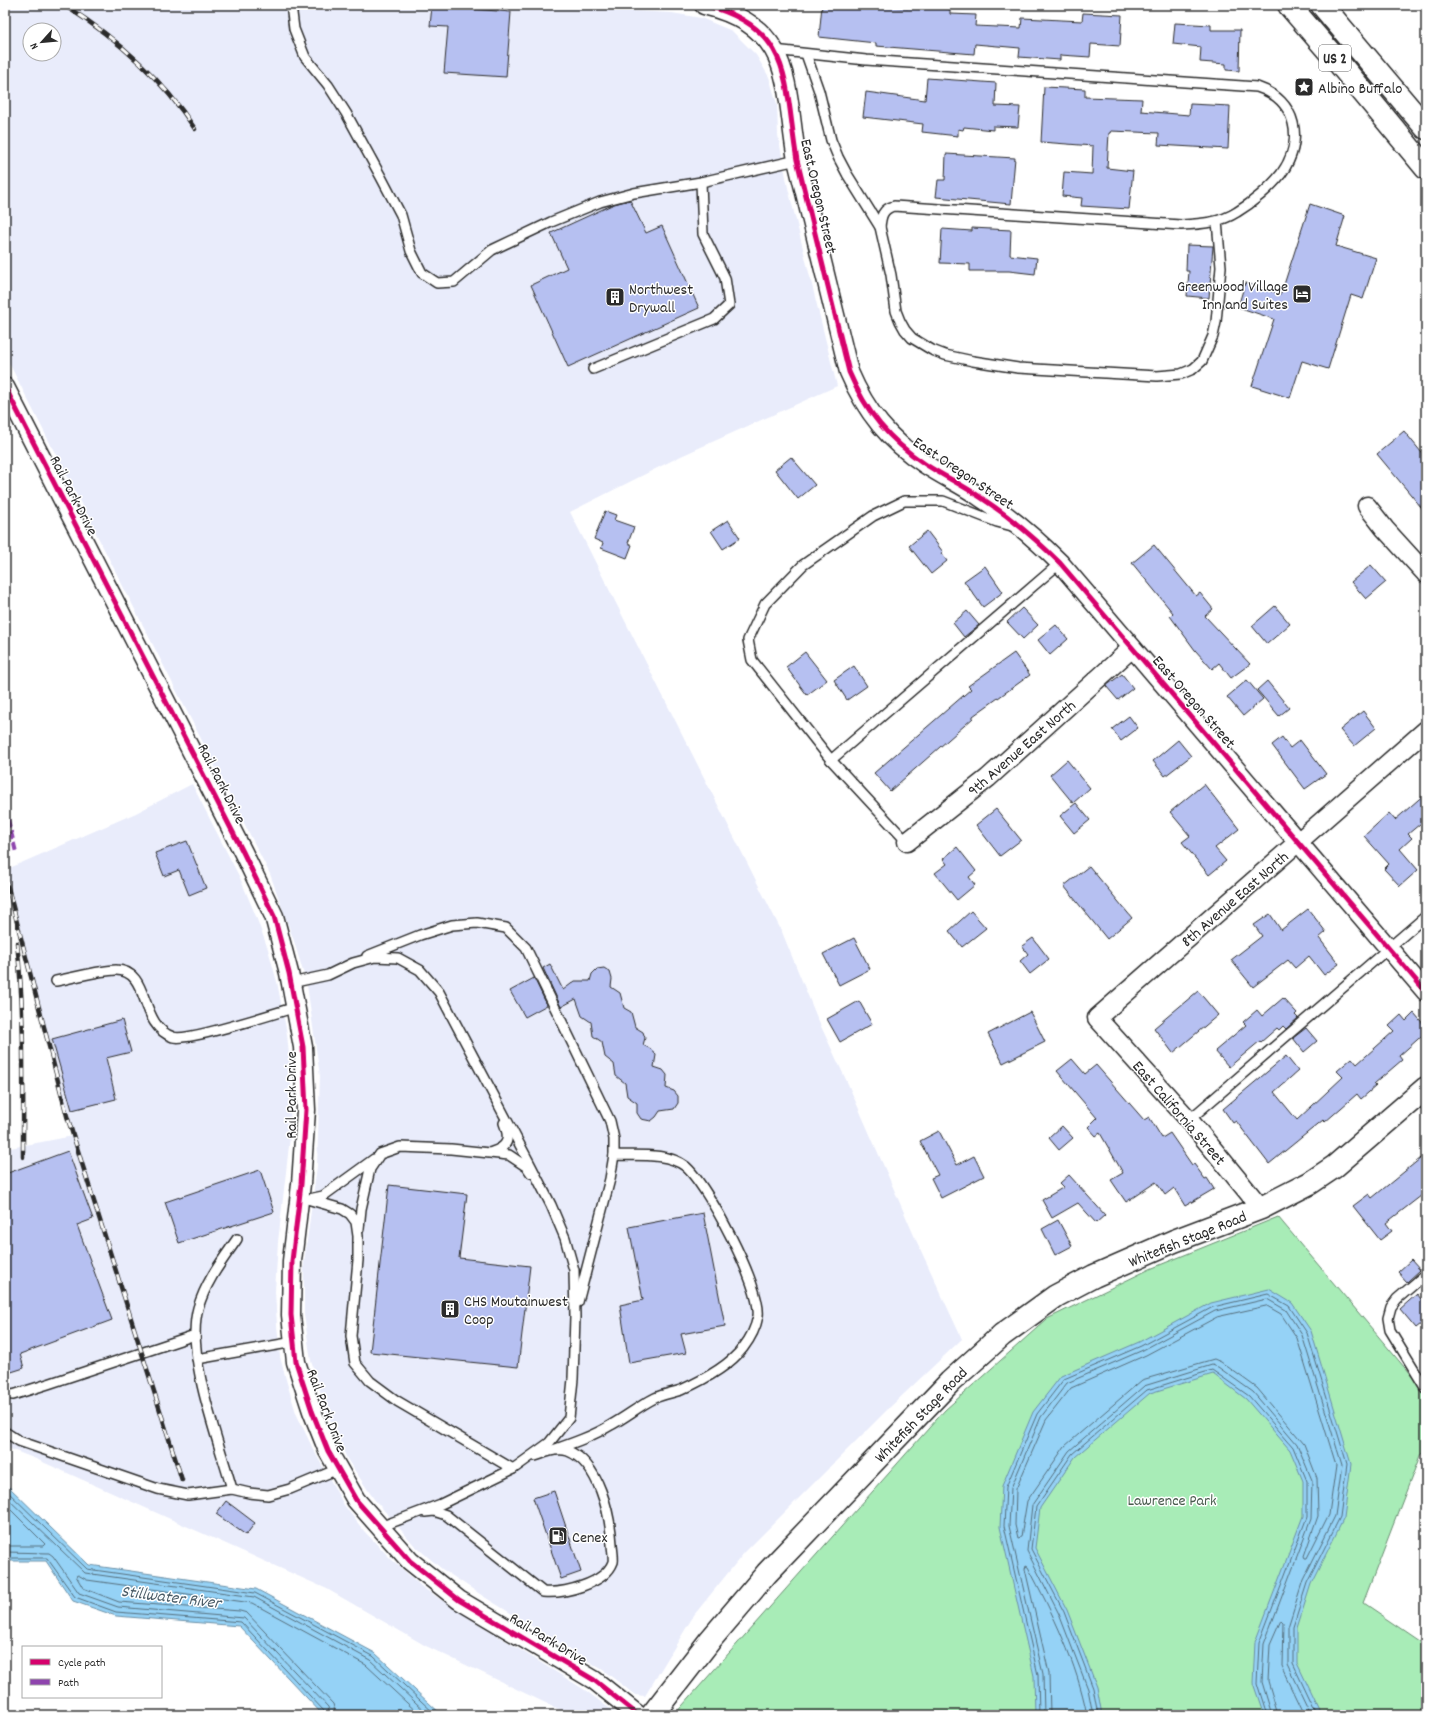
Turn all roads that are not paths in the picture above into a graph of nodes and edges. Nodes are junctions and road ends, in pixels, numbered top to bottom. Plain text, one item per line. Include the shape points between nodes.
1 (290, 5) edge
2 (704, 5) edge
3 (1289, 5) edge
4 (1322, 5) edge
5 (774, 50) junction
6 (806, 54) junction
7 (1426, 128) edge
8 (797, 160) junction
9 (1426, 168) edge
10 (701, 182) junction
11 (1217, 221) junction
12 (880, 228) junction
13 (593, 369) dead end
14 (5, 387) edge
15 (1367, 506) dead end
16 (1022, 528) junction
17 (1060, 563) junction
18 (1426, 574) edge
19 (1132, 648) junction
20 (1426, 730) edge
21 (831, 760) junction
22 (907, 842) joint
23 (1299, 842) junction
24 (1426, 916) edge
25 (1388, 948) junction
26 (353, 963) junction
27 (56, 981) dead end
28 (291, 983) junction
29 (1426, 992) edge
30 (296, 1007) junction
31 (1097, 1018) joint
32 (1426, 1088) edge
33 (492, 1093) junction
34 (1189, 1120) junction
35 (492, 1152) junction
36 (380, 1154) junction
37 (614, 1155) junction
38 (545, 1192) junction
39 (303, 1200) junction
40 (1261, 1208) junction
41 (358, 1236) junction
42 (237, 1239) dead end
43 (1426, 1274) edge
44 (195, 1335) junction
45 (574, 1338) junction
46 (294, 1342) junction
47 (198, 1359) junction
48 (1426, 1389) edge
49 (5, 1394) edge
50 (5, 1432) edge
51 (553, 1450) junction
52 (529, 1457) junction
53 (338, 1469) junction
54 (513, 1469) junction
55 (232, 1489) junction
56 (415, 1513) junction
57 (380, 1526) junction
58 (638, 1715) edge
59 (652, 1715) edge

1 - 10 lane via 294,29 305,56 343,107 378,171 400,215 411,251 422,273 437,283 454,282 492,250 600,202 634,193
2 - 5 street, East Oregon Street via 718,8 761,32
3 - 9 main road, US 2
4 - 7 main road, US 2
5 - 6 lane
5 - 8 street, East Oregon Street via 784,74
6 - 11 lane via 1257,87 1268,91 1285,104 1290,113 1294,134 1290,156 1280,175 1264,191 1236,213
6 - 12 lane via 838,157
8 - 10 lane
8 - 16 street, East Oregon Street via 849,372 859,395 872,416 907,450 925,464 979,496
10 - 13 lane via 703,234 725,278 729,305 714,319
11 - 12 lane via 1181,225 894,206 885,210 881,216
11 - 12 lane via 1221,267 1213,336 1202,361 1193,369 1171,376 1018,368 945,355 921,344 905,330 896,311
14 - 28 street, Rail Park Drive via 274,916
15 - 18 street
16 - 17 street, East Oregon Street
16 - 21 lane via 997,522 942,501 904,501 873,516 804,566 765,604 748,640 752,660
17 - 19 street, East Oregon Street
17 - 21 lane
19 - 22 street, 9th Avenue East North via 988,778
19 - 23 street, East Oregon Street
20 - 23 street, 8th Avenue East North
21 - 22 lane
23 - 25 street, East Oregon Street
23 - 31 street, 8th Avenue East North
24 - 25 lane
25 - 29 street, East Oregon Street
25 - 34 lane
26 - 28 lane via 328,975
26 - 33 lane via 375,957 398,958 420,970 439,992
26 - 37 lane via 379,950 452,925 477,923 506,928 526,948 599,1097 610,1121
27 - 30 lane via 117,970 128,972 137,981 150,1017 160,1031 174,1038 193,1036
28 - 30 street, Rail Park Drive
30 - 39 street, Rail Park Drive via 303,1047 306,1110
31 - 34 street, East California Street
32 - 40 main road, Whitefish Stage Road via 1334,1167 1310,1183
33 - 35 lane via 508,1138 501,1150
33 - 38 lane
34 - 40 street, East California Street
35 - 36 lane via 400,1146
35 - 38 lane via 509,1155 527,1167
36 - 39 lane via 323,1196
36 - 41 lane via 370,1169 365,1187
37 - 45 lane via 578,1300
37 - 51 lane via 668,1158 684,1166 696,1178 719,1215 743,1262 756,1296 758,1315 752,1336 742,1349 720,1368 696,1383 657,1397 588,1437
38 - 45 lane via 565,1238 574,1270
39 - 41 lane via 342,1209 350,1214 356,1222
39 - 46 street, Rail Park Drive via 292,1261 291,1315
40 - 59 main road, Whitefish Stage Road via 1174,1241 1094,1276 1056,1296 1002,1335 950,1382 767,1573
41 - 54 lane via 351,1336 354,1362 370,1381 397,1401
42 - 44 lane via 211,1275 198,1308
43 - 48 lane via 1397,1299 1388,1318 1390,1330
44 - 47 lane
44 - 49 lane via 13,1395
45 - 52 lane via 569,1418 549,1443
46 - 47 lane
46 - 53 street, Rail Park Drive via 296,1362 312,1411
47 - 55 lane via 207,1403
50 - 55 lane via 19,1441 158,1489 188,1495
51 - 52 lane
51 - 56 lane via 567,1451 584,1461 593,1474 605,1502 611,1524 613,1562 604,1574 586,1584 570,1590 543,1592 446,1515 434,1511
52 - 54 lane
53 - 55 lane via 290,1489 268,1495
53 - 57 street, Rail Park Drive via 356,1500
54 - 56 lane via 441,1504
56 - 57 lane
57 - 58 street, Rail Park Drive via 410,1561 459,1600 594,1680

